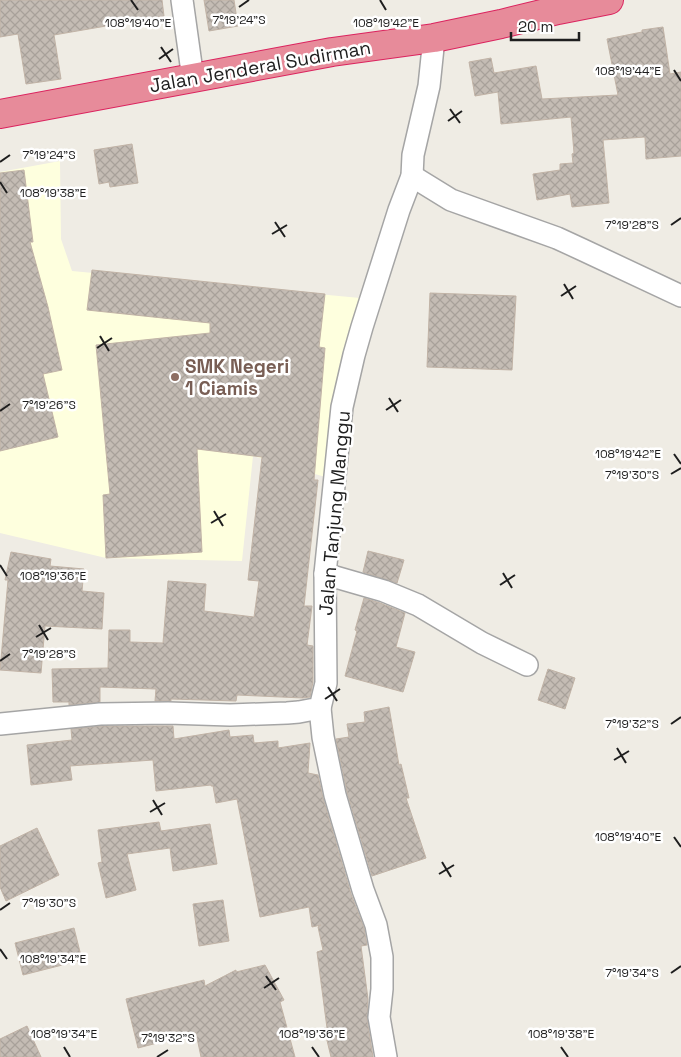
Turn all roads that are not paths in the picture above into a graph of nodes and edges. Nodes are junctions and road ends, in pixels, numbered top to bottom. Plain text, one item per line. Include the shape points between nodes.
1 (182, 0) edge
2 (609, 0) edge
3 (434, 38) junction
4 (193, 79) junction
5 (0, 114) edge
6 (412, 176) junction
7 (681, 296) edge
8 (325, 574) junction
9 (527, 665) dead end
10 (320, 708) junction
11 (0, 724) edge
12 (386, 1057) edge

1 - 4 street
2 - 3 highway, Jalan Jenderal Sudirman
3 - 4 highway, Jalan Jenderal Sudirman via 332,52
3 - 6 street, Jalan Tanjung Manggu via 429,86 413,155
4 - 5 highway, Jalan Jenderal Sudirman
6 - 7 street via 451,200 557,238
6 - 8 street, Jalan Tanjung Manggu via 362,327 342,407
8 - 9 street via 384,590 418,605
8 - 10 street, Jalan Tanjung Manggu via 326,683
10 - 11 street via 249,714 100,714
10 - 12 street, Jalan Tanjung Manggu via 335,795 376,926 382,957 379,1017

